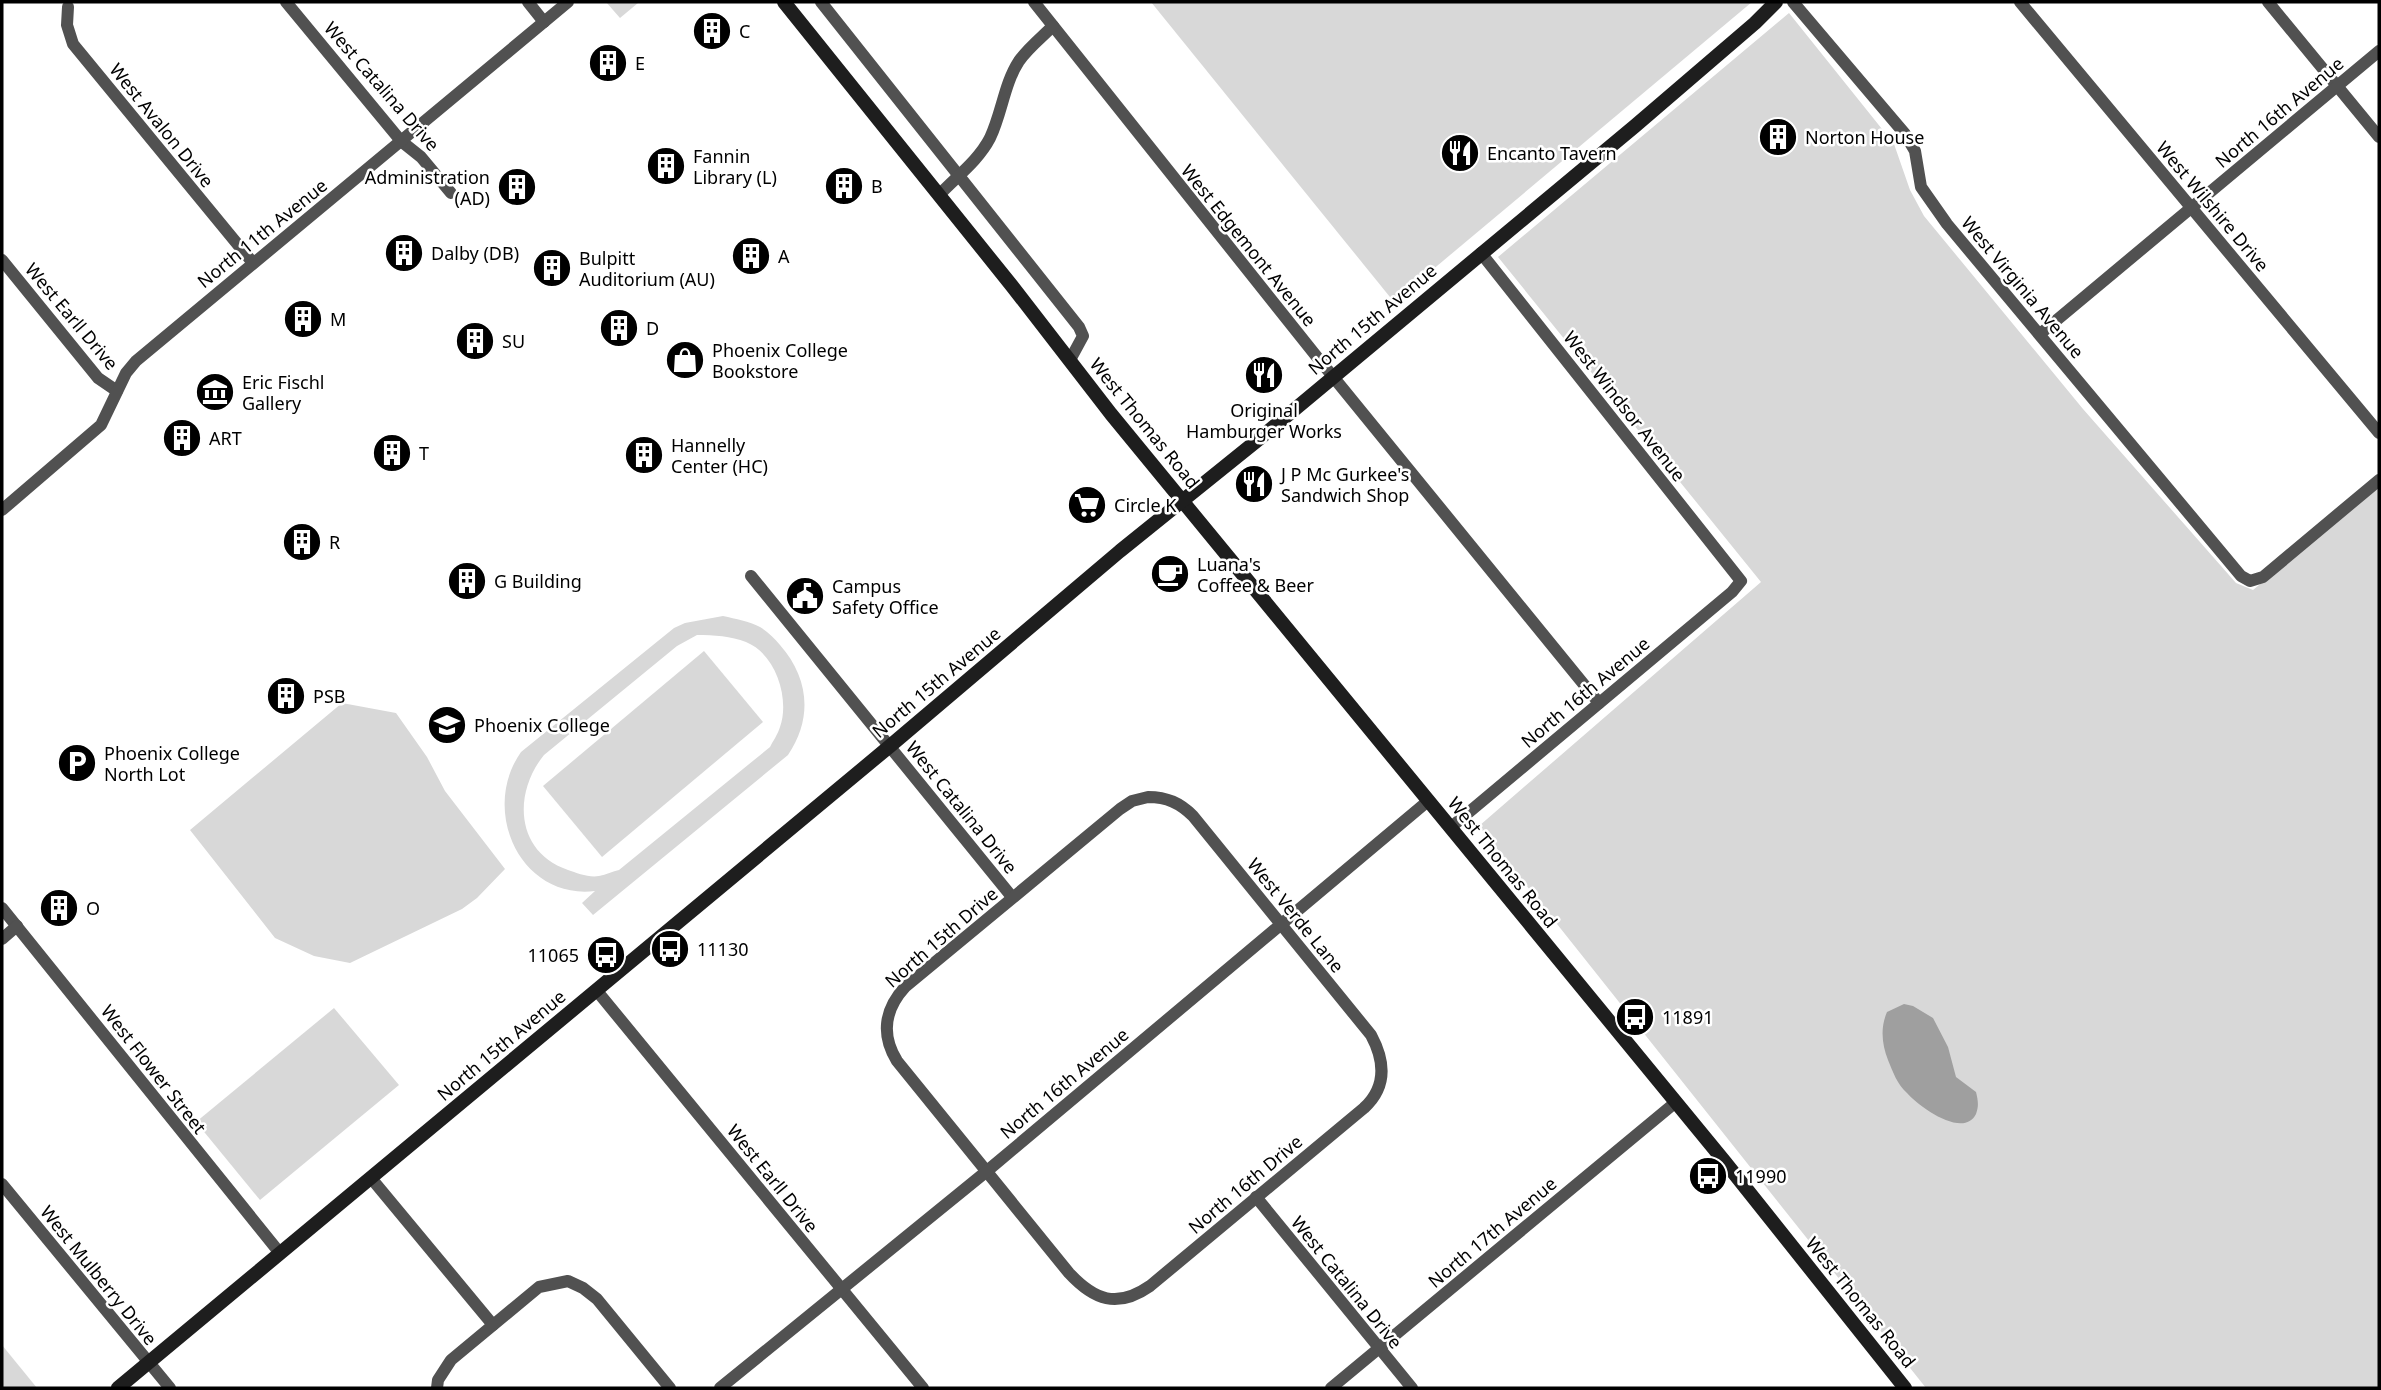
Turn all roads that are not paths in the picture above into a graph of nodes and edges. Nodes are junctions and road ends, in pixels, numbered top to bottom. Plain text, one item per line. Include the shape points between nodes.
1 (286, 2) edge
2 (528, 2) edge
3 (568, 2) edge
4 (784, 2) edge
5 (821, 2) edge
6 (1034, 2) edge
7 (1776, 2) edge
8 (1793, 2) edge
9 (2020, 2) edge
10 (2268, 2) edge
11 (69, 4) edge
12 (544, 22) junction
13 (1053, 26) junction
14 (2379, 51) edge
15 (2337, 86) junction
16 (2379, 137) edge
17 (401, 141) junction
18 (959, 176) junction
19 (451, 193) dead end
20 (939, 195) junction
21 (2191, 208) junction
22 (1481, 253) junction
23 (2, 260) edge
24 (253, 263) junction
25 (2040, 334) junction
26 (1070, 360) junction
27 (1333, 377) junction
28 (117, 391) junction
29 (2379, 433) edge
30 (2379, 480) edge
31 (1182, 500) junction
32 (2, 510) edge
33 (751, 576) dead end
34 (1741, 581) joint
35 (1599, 703) junction
36 (890, 746) junction
37 (1166, 799) joint
38 (1427, 801) junction
39 (1450, 828) junction
40 (1013, 897) junction
41 (2, 908) edge
42 (1282, 925) junction
43 (17, 926) junction
44 (2, 939) edge
45 (597, 991) junction
46 (1383, 1067) joint
47 (1676, 1102) junction
48 (988, 1171) junction
49 (371, 1178) junction
50 (2, 1184) edge
51 (1256, 1198) junction
52 (279, 1252) junction
53 (842, 1289) junction
54 (493, 1325) junction
55 (1378, 1349) junction
56 (148, 1362) junction
57 (118, 1388) edge
58 (170, 1388) edge
59 (437, 1388) edge
60 (670, 1388) edge
61 (720, 1388) edge
62 (923, 1388) edge
63 (1331, 1388) edge
64 (1412, 1388) edge
65 (1905, 1388) edge

1 - 17 street, West Catalina Drive
2 - 12 street
3 - 12 street, North 11th Avenue
4 - 20 street, West Thomas Road
5 - 18 street, West Thomas Road
6 - 13 street, West Edgemont Avenue
7 - 22 street, North 15th Avenue
8 - 25 street, West Virginia Avenue via 1905,134 1914,150 1921,187 1931,203
9 - 21 street, West Wilshire Drive
10 - 15 street
11 - 24 street, West Avalon Drive via 67,25 73,44
12 - 17 street, North 11th Avenue
13 - 18 street via 1020,60 989,140
13 - 27 street, West Edgemont Avenue
14 - 15 street, North 16th Avenue
15 - 16 street
15 - 21 street, North 16th Avenue
17 - 19 street, West Catalina Drive
17 - 24 street, North 11th Avenue
18 - 20 street
18 - 26 street, West Thomas Road via 1079,327 1083,336
20 - 26 street, West Thomas Road
21 - 25 street, North 16th Avenue
21 - 29 street, West Wilshire Drive
22 - 27 street, North 15th Avenue
22 - 34 street, West Windsor Avenue
23 - 28 street, West Earll Drive via 98,378
24 - 28 street, North 11th Avenue via 136,361
25 - 30 street, West Virginia Avenue via 2241,576 2250,581 2263,577
26 - 31 street, West Thomas Road
27 - 31 street, North 15th Avenue
27 - 35 street, West Edgemont Avenue
28 - 32 street, North 11th Avenue via 102,425
31 - 36 street, North 15th Avenue
31 - 38 street, West Thomas Road
33 - 36 street, West Catalina Drive
34 - 35 street, North 16th Avenue
35 - 39 street, North 16th Avenue
36 - 40 street, West Catalina Drive
36 - 45 street, North 15th Avenue
37 - 40 street, North 15th Drive via 1139,799 1120,809
37 - 42 street, West Verde Lane via 1193,816
38 - 39 street, West Thomas Road
38 - 42 street, North 16th Avenue
39 - 47 street, West Thomas Road
40 - 48 street, North 15th Drive via 905,987 892,1003 886,1021 887,1039 897,1061
41 - 43 street, West Flower Street
42 - 46 street, West Verde Lane via 1371,1035
42 - 48 street, North 16th Avenue
43 - 44 street
43 - 52 street, West Flower Street
45 - 49 street, North 15th Avenue
45 - 53 street, West Earll Drive
46 - 51 street, North 16th Drive via 1371,1101
47 - 55 street, North 17th Avenue
47 - 65 street, West Thomas Road
48 - 51 street, North 16th Drive via 1069,1273 1083,1288 1104,1298 1128,1298 1150,1286
48 - 53 street, North 16th Avenue
49 - 52 street, North 15th Avenue
49 - 54 street
50 - 56 street, West Mulberry Drive
51 - 55 street, West Catalina Drive
52 - 56 street, North 15th Avenue
53 - 61 street, North 16th Avenue
53 - 62 street, West Earll Drive
54 - 59 street via 451,1360
54 - 60 street via 539,1287 568,1281 597,1299
55 - 63 street, North 17th Avenue
55 - 64 street, West Catalina Drive
56 - 57 street, North 15th Avenue
56 - 58 street, West Mulberry Drive

